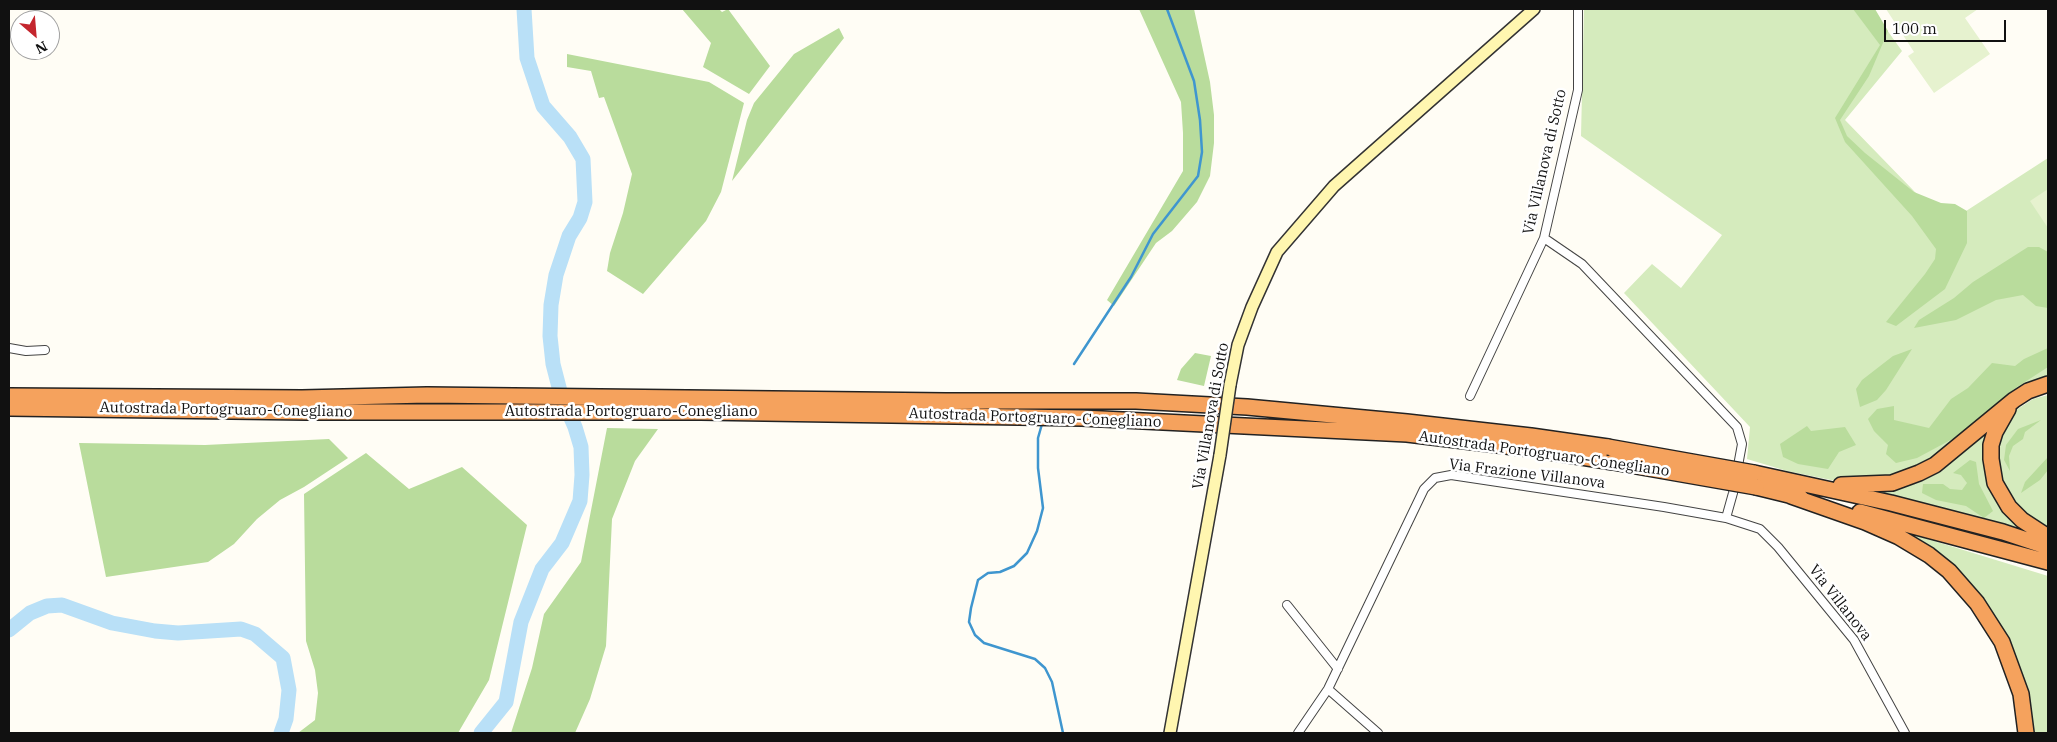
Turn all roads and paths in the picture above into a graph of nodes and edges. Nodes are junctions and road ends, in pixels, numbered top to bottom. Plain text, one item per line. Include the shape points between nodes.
1 (1534, 9) edge
2 (1578, 9) edge
3 (1544, 238) junction
4 (9, 348) edge
5 (45, 350) dead end
6 (2048, 384) edge
7 (9, 396) edge
8 (1470, 396) dead end
9 (2014, 400) junction
10 (304, 405) junction
11 (9, 408) edge
12 (949, 408) junction
13 (1755, 480) junction
14 (1787, 480) junction
15 (1790, 496) junction
16 (1726, 518) junction
17 (2048, 537) edge
18 (2048, 547) edge
19 (2048, 562) edge
20 (1287, 605) dead end
21 (1338, 669) junction
22 (1328, 688) junction
23 (1170, 733) edge
24 (1298, 733) edge
25 (1378, 733) edge
26 (1905, 733) edge
27 (2026, 733) edge

1 - 23 street, Via Villanova di Sotto, bridge via 1334,186 1278,252 1238,345
2 - 3 street, Via Villanova di Sotto via 1578,90
3 - 8 street, Via Villanova di Sotto
3 - 16 street via 1582,264 1737,427 1742,444
4 - 5 street
6 - 9 highway
7 - 10 highway, Autostrada Portogruaro-Conegliano
9 - 14 highway via 1935,465 1905,479 1850,486
9 - 17 highway via 1991,445 1995,483 2009,507
10 - 11 highway, Autostrada Portogruaro-Conegliano
10 - 12 highway, Autostrada Portogruaro-Conegliano
12 - 13 highway, Autostrada Portogruaro-Conegliano, bridge via 1407,434
12 - 13 highway, Autostrada Portogruaro-Conegliano, bridge via 1136,401 1247,407 1608,447
13 - 14 highway, Autostrada Portogruaro-Conegliano
13 - 15 highway, Autostrada Portogruaro-Conegliano
14 - 18 highway, Autostrada Portogruaro-Conegliano via 1891,503
15 - 19 highway, Autostrada Portogruaro-Conegliano
15 - 27 highway via 1899,537 1949,571 1977,603 2002,642 2021,694
16 - 21 street, Via Frazione Villanova via 1451,475 1435,478 1424,489
16 - 26 street, Via Villanova via 1760,529 1778,547 1854,640
20 - 21 street
21 - 22 street, Via Frazione Villanova
22 - 24 street, Via Frazione Villanova
22 - 25 street

